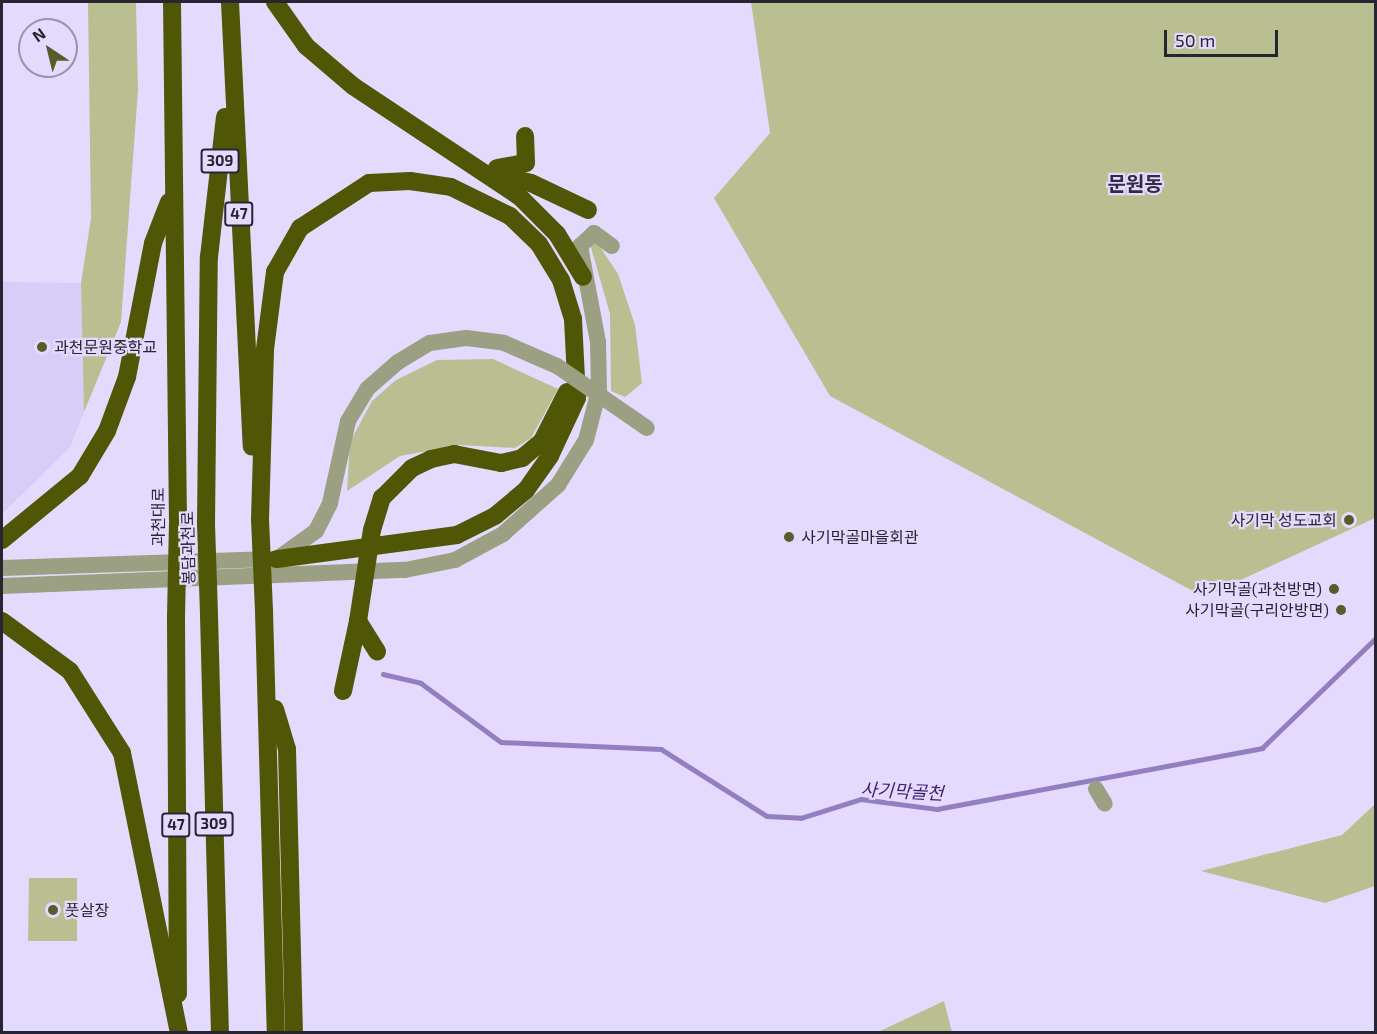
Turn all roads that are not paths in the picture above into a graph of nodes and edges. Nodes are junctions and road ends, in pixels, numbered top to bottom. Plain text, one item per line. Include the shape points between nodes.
1 (172, 2) edge
2 (230, 2) edge
3 (275, 2) edge
4 (231, 64) junction
5 (525, 136) dead end
6 (481, 170) junction
7 (173, 192) junction
8 (588, 210) dead end
9 (612, 246) dead end
10 (583, 276) junction
11 (576, 360) junction
12 (646, 428) dead end
13 (260, 519) junction
14 (2, 540) edge
15 (277, 559) junction
16 (2, 568) edge
17 (2, 586) edge
18 (2, 621) edge
19 (358, 621) junction
20 (377, 652) dead end
21 (269, 687) junction
22 (343, 691) dead end
23 (179, 1032) edge
24 (220, 1032) edge
25 (276, 1032) edge
26 (294, 1032) edge

1 - 7 highway, 과천대로 / 47
2 - 4 highway, 47
3 - 6 highway via 306,46 353,86
4 - 13 highway, 47
4 - 24 highway, 봉담과천로 / 309, bridge via 209,257 206,524
5 - 6 highway via 526,163
6 - 8 highway via 531,183
6 - 10 highway via 520,197 557,234
7 - 14 highway via 153,243 127,377 107,431 80,476
7 - 23 highway, 과천대로 / 47, bridge
9 - 10 street via 594,233 588,235 580,246
10 - 17 street via 598,342 599,390 586,440 558,485 532,511 464,555 405,570
11 - 13 highway via 573,319 561,280 539,244 510,216 451,187 369,183 300,228 275,272 265,349
11 - 15 highway via 577,398 569,423 526,490 495,516 457,535 409,545
11 - 19 highway, bridge via 563,407 542,441 522,458 501,463 454,454 431,459 412,468 382,498 372,530
12 - 15 street, bridge via 557,366 504,343 466,338 430,343 398,362 367,388 348,421 330,503 315,531
13 - 21 highway, 47, bridge
15 - 16 street
18 - 23 highway via 70,671 122,753
19 - 20 highway
19 - 22 highway
21 - 25 highway, 47
21 - 26 highway via 287,749

